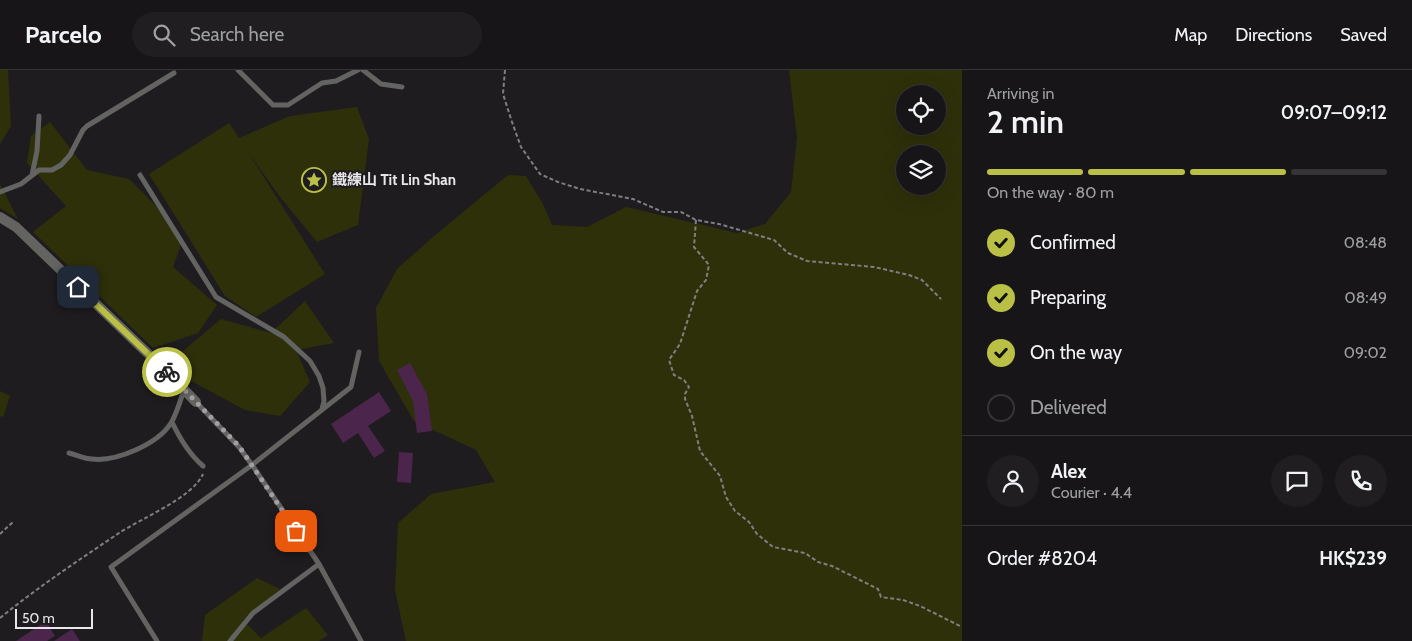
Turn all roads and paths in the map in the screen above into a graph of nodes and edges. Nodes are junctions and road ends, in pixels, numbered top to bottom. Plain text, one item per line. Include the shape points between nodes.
1 (238, 70) edge
2 (358, 70) edge
3 (363, 70) edge
4 (504, 70) edge
5 (174, 73) dead end
6 (402, 87) dead end
7 (39, 116) dead end
8 (32, 175) junction
9 (140, 175) dead end
10 (0, 192) edge
11 (0, 217) edge
12 (696, 220) junction
13 (942, 299) dead end
14 (358, 352) dead end
15 (184, 390) junction
16 (196, 402) joint
17 (322, 410) junction
18 (172, 422) junction
19 (69, 453) dead end
20 (252, 465) junction
21 (203, 466) joint
22 (14, 522) dead end
23 (0, 534) edge
24 (319, 564) junction
25 (0, 618) edge
26 (962, 627) edge
27 (157, 641) edge
28 (230, 641) edge
29 (361, 641) edge

1 - 2 lane via 273,105 288,105 322,83 336,81
3 - 6 lane via 381,84
4 - 12 path via 503,94 509,113 521,147 540,174 558,182 633,199 664,212 681,212
5 - 8 lane via 87,126 61,164
7 - 8 lane
8 - 10 lane via 21,184
9 - 17 lane via 216,297 284,337 310,360 323,388
11 - 15 street via 16,227
12 - 13 path via 774,240 788,253 807,261 874,267 909,275 922,280
12 - 26 path via 694,246 709,265 706,280 697,290 680,344 669,360 674,375 689,387 685,399 700,451 720,476 726,498 757,534 773,547 805,553 878,589 881,597 920,606
14 - 17 lane via 351,387
15 - 16 street
15 - 18 lane
16 - 20 lane
17 - 20 lane
18 - 19 lane via 144,446 119,456 92,460
18 - 21 lane via 183,444
20 - 24 lane
20 - 27 lane via 111,567
21 - 25 path via 199,483 188,492 121,531
22 - 23 path
24 - 28 lane via 253,613
24 - 29 lane

